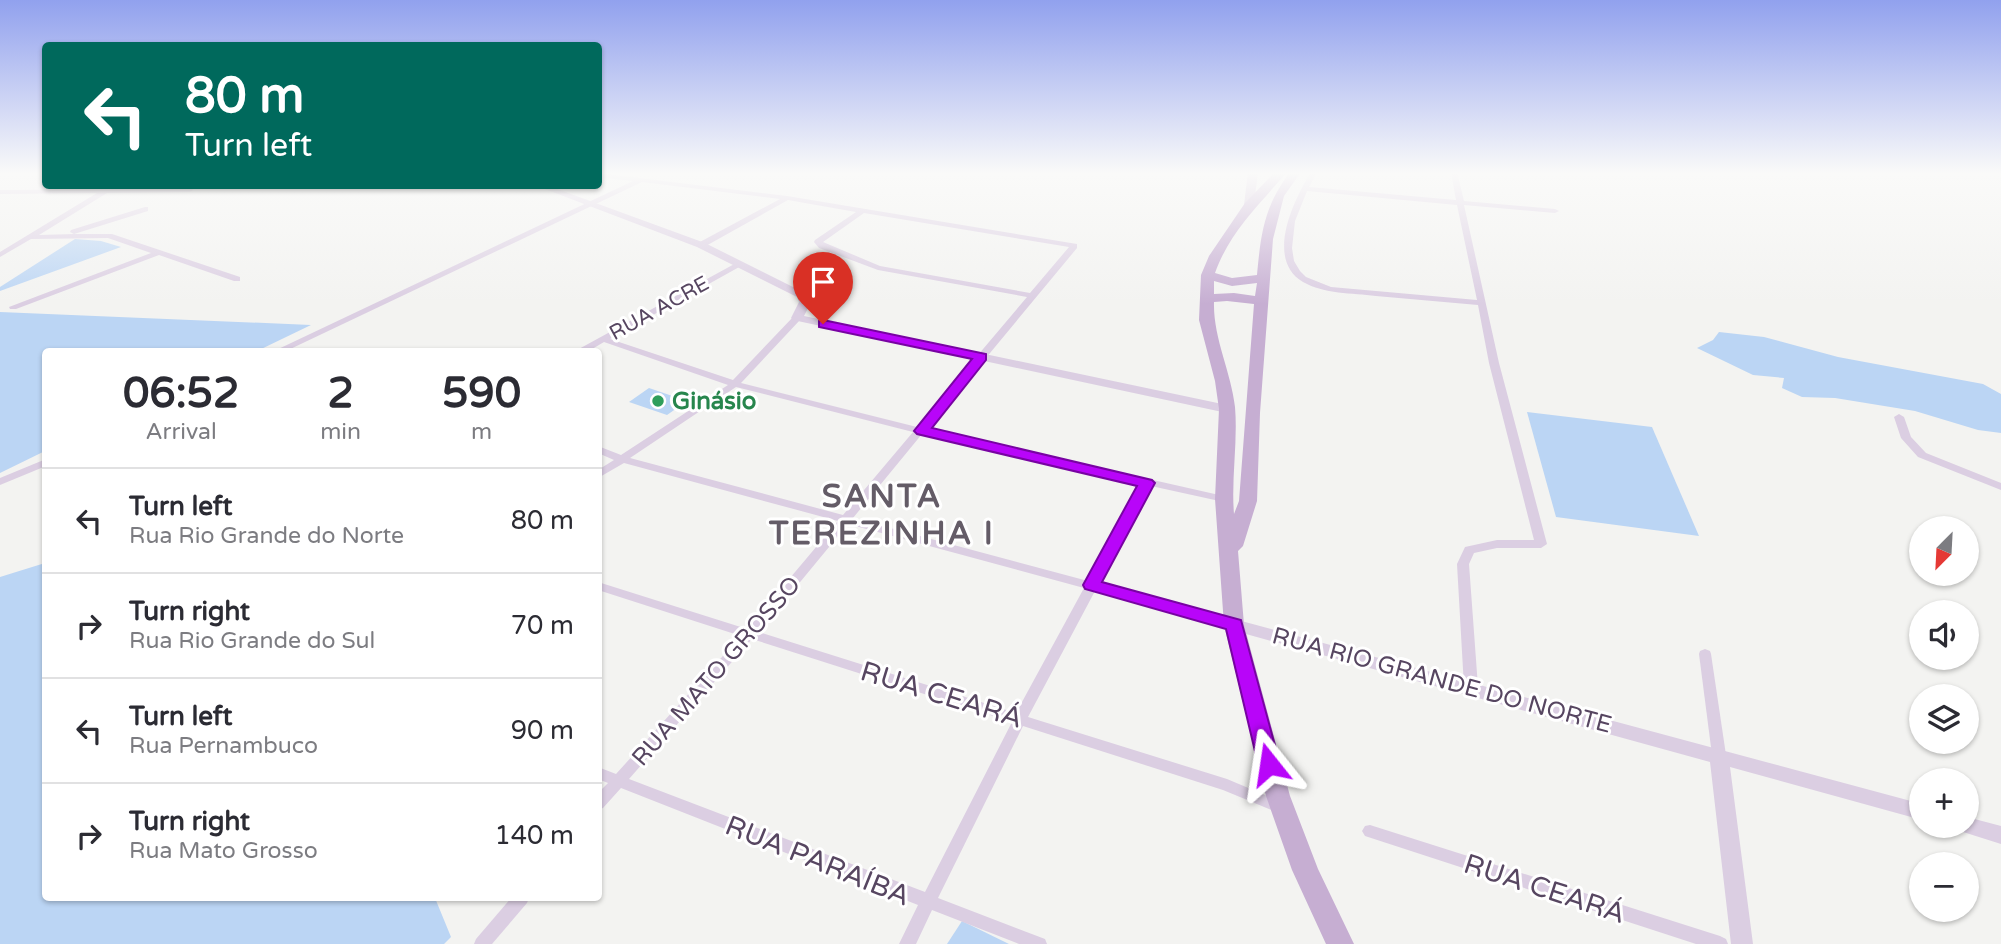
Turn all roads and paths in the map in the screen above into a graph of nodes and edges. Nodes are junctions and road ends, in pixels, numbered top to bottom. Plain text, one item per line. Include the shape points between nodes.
1 (64, 216) edge
2 (123, 216) edge
3 (561, 216) edge
4 (627, 216) edge
5 (754, 216) edge
6 (854, 216) edge
7 (898, 216) edge
8 (1241, 216) edge
9 (1273, 216) edge
10 (1295, 216) edge
11 (1465, 216) edge
12 (65, 235) junction
13 (30, 237) junction
14 (701, 245) junction
15 (158, 253) junction
16 (0, 255) edge
17 (738, 264) junction
18 (1208, 275) junction
19 (1263, 278) junction
20 (237, 279) dead end
21 (1032, 296) junction
22 (1206, 299) junction
23 (1261, 302) junction
24 (1482, 303) junction
25 (13, 307) dead end
26 (797, 318) junction
27 (603, 339) junction
28 (284, 348) edge
29 (587, 348) edge
30 (981, 357) junction
31 (735, 384) junction
32 (1227, 410) junction
33 (1899, 417) dead end
34 (922, 431) junction
35 (602, 450) edge
36 (622, 458) junction
37 (42, 465) edge
38 (602, 472) edge
39 (0, 482) edge
40 (1147, 483) junction
41 (2001, 487) edge
42 (1224, 499) junction
43 (846, 520) junction
44 (1230, 553) junction
45 (1092, 585) junction
46 (602, 587) edge
47 (1234, 625) junction
48 (750, 634) junction
49 (1705, 654) dead end
50 (1471, 687) junction
51 (1020, 719) junction
52 (1719, 755) junction
53 (602, 775) edge
54 (618, 781) junction
55 (602, 799) edge
56 (1282, 808) junction
57 (1909, 808) edge
58 (1979, 829) edge
59 (1370, 831) dead end
60 (2001, 835) edge
61 (518, 901) edge
62 (928, 903) junction
63 (482, 944) edge
64 (907, 944) edge
65 (1039, 944) edge
66 (1340, 944) edge
67 (1720, 944) edge
68 (1742, 944) edge

1 - 13 street
2 - 12 street
3 - 28 street
4 - 14 street
5 - 14 street
6 - 21 street via 818,242 878,268
7 - 21 street, RUA MATO GROSSO via 1074,246
8 - 18 main road via 1214,256
9 - 19 main road
10 - 24 street via 1289,256 1307,282 1330,289
11 - 24 street
12 - 13 street
12 - 15 street via 108,236
13 - 16 street
14 - 17 street
15 - 20 street
15 - 25 street
17 - 26 street via 801,295 804,308
17 - 27 street, RUA ACRE
18 - 19 main road via 1232,282
18 - 22 main road
19 - 23 main road
21 - 30 street, RUA MATO GROSSO
22 - 23 main road via 1223,295
22 - 32 main road via 1206,320
23 - 44 main road via 1248,501
24 - 50 street via 1541,544 1497,544 1469,550 1463,564
26 - 30 street
26 - 31 street
27 - 29 street, RUA ACRE
27 - 31 street
30 - 32 street
30 - 34 street, RUA MATO GROSSO
31 - 34 street
31 - 36 street
32 - 42 main road
33 - 41 street via 1906,438 1922,456
34 - 40 street
34 - 43 street, RUA MATO GROSSO
35 - 36 street, RUA RIO GRANDE DO NORTE
36 - 38 street
36 - 43 street, RUA RIO GRANDE DO NORTE
37 - 39 street
40 - 42 street
40 - 45 street
42 - 44 main road
43 - 45 street, RUA RIO GRANDE DO NORTE
43 - 48 street, RUA MATO GROSSO
44 - 47 main road
45 - 47 street, RUA RIO GRANDE DO NORTE
45 - 51 street
46 - 48 street, RUA CEARÁ
47 - 50 street, RUA RIO GRANDE DO NORTE
47 - 56 main road
48 - 51 street, RUA CEARÁ
48 - 54 street, RUA MATO GROSSO
49 - 52 street
50 - 52 street, RUA RIO GRANDE DO NORTE
51 - 56 street, RUA CEARÁ via 1227,785
51 - 62 street
52 - 57 street, RUA RIO GRANDE DO NORTE
52 - 68 street
53 - 54 street, RUA PARAÍBA
54 - 55 street, RUA MATO GROSSO
54 - 62 street, RUA PARAÍBA
56 - 66 main road
58 - 60 street
59 - 67 street, RUA CEARÁ
61 - 63 street
62 - 64 street
62 - 65 street, RUA PARAÍBA

